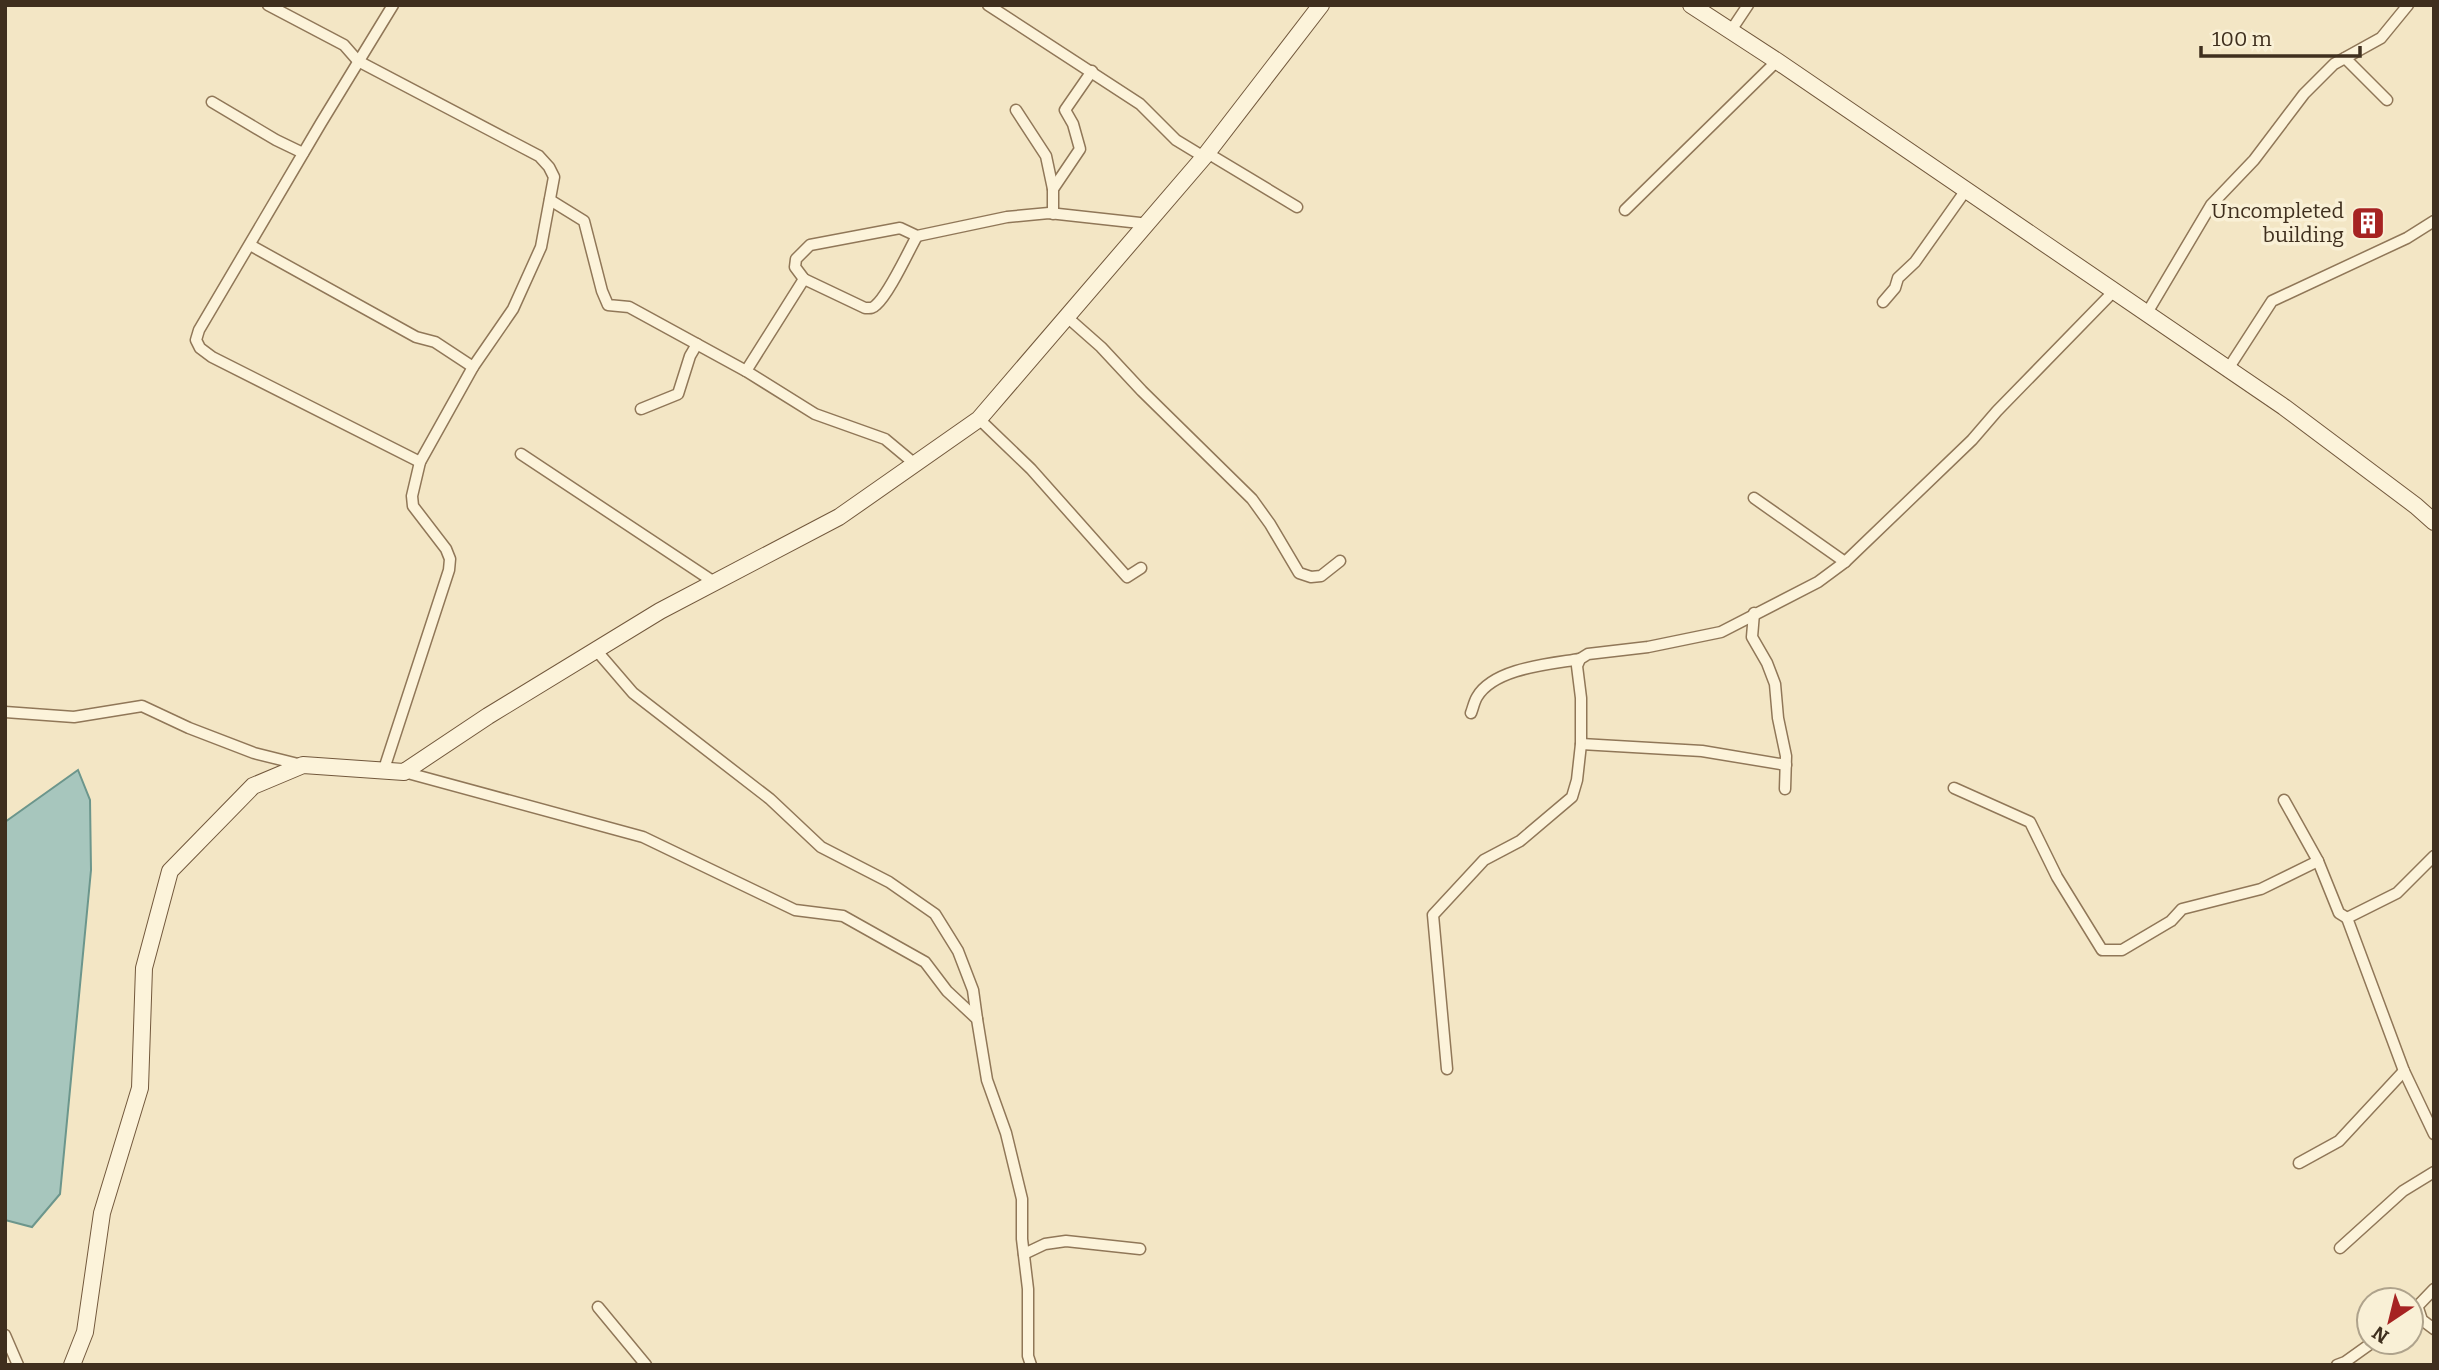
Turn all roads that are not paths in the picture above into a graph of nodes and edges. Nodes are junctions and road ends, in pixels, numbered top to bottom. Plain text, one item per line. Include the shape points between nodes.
1 (268, 5) edge
2 (393, 5) edge
3 (988, 5) edge
4 (1321, 5) edge
5 (1691, 5) edge
6 (1748, 5) edge
7 (2408, 5) edge
8 (1730, 32) junction
9 (2345, 58) junction
10 (358, 61) junction
11 (1777, 61) junction
12 (1092, 71) junction
13 (2387, 100) dead end
14 (212, 102) dead end
15 (1016, 110) dead end
16 (303, 153) junction
17 (1207, 153) junction
18 (1053, 189) junction
19 (1966, 190) junction
20 (550, 200) junction
21 (1297, 207) dead end
22 (1625, 210) dead end
23 (1053, 214) junction
24 (2434, 220) edge
25 (1149, 224) junction
26 (917, 236) junction
27 (250, 245) junction
28 (804, 279) junction
29 (2114, 291) junction
30 (1884, 302) dead end
31 (2147, 313) junction
32 (1067, 317) junction
33 (697, 344) junction
34 (473, 367) junction
35 (2228, 369) junction
36 (746, 370) junction
37 (641, 409) dead end
38 (979, 419) junction
39 (522, 454) dead end
40 (420, 462) junction
41 (915, 464) junction
42 (1754, 498) dead end
43 (2434, 522) edge
44 (1340, 561) dead end
45 (1844, 562) junction
46 (1141, 568) dead end
47 (714, 582) junction
48 (1755, 613) junction
49 (596, 650) junction
50 (1580, 659) junction
51 (5, 712) edge
52 (1471, 713) dead end
53 (1581, 744) junction
54 (303, 765) junction
55 (1786, 765) junction
56 (384, 769) junction
57 (404, 772) junction
58 (1954, 788) dead end
59 (1785, 789) dead end
60 (2284, 800) dead end
61 (2434, 856) edge
62 (2318, 861) junction
63 (2347, 918) junction
64 (977, 1020) junction
65 (1447, 1069) dead end
66 (2403, 1071) junction
67 (2434, 1134) edge
68 (2299, 1163) dead end
69 (2434, 1172) edge
70 (2340, 1248) dead end
71 (1140, 1249) dead end
72 (1024, 1254) junction
73 (598, 1307) dead end
74 (5, 1335) edge
75 (2355, 1355) edge
76 (76, 1363) edge
77 (18, 1365) edge
78 (646, 1365) edge
79 (1031, 1365) edge
80 (2337, 1365) edge

1 - 10 street via 344,46
2 - 10 street
3 - 12 street
4 - 17 street
5 - 8 street
6 - 8 street
7 - 9 street via 2381,38
8 - 11 street
9 - 13 street
9 - 31 street via 2304,94 2211,205
10 - 16 street
10 - 20 street via 539,156 554,177
11 - 19 street
11 - 22 street
12 - 17 street via 1146,109 1176,140
12 - 18 street via 1065,110 1080,149
14 - 16 street
15 - 18 street via 1046,156
16 - 27 street
17 - 21 street
17 - 25 street
18 - 23 street
19 - 29 street
19 - 30 street
20 - 33 street via 584,221 608,305 629,307
20 - 34 street via 541,247 513,309
23 - 25 street
23 - 26 street via 1007,217
24 - 35 street via 2407,238 2272,301
25 - 32 street
26 - 28 street via 900,228 810,245 796,259 795,267
26 - 28 street via 871,308
27 - 34 street via 416,337 435,342
27 - 40 street via 199,330 196,340 200,348
28 - 36 street
29 - 31 street
29 - 45 street via 1972,440
31 - 35 street
32 - 38 street
32 - 44 street via 1252,499 1299,573 1321,576
33 - 36 street
33 - 37 street via 678,394
34 - 40 street
35 - 43 street
36 - 41 street via 815,414 885,439
38 - 41 street
38 - 46 street via 1031,469 1127,577
39 - 47 street
40 - 56 street via 413,506 446,549 449,570
41 - 47 street via 839,517
42 - 45 street
45 - 48 street via 1804,592
47 - 49 street
48 - 50 street via 1721,632
48 - 55 street via 1752,637 1775,684
49 - 57 street
49 - 64 street via 633,693 770,799 821,847 889,882 935,914 958,951 973,990
50 - 52 street via 1525,668 1498,679 1478,696
50 - 53 street
51 - 54 street via 74,717 142,706 254,753
53 - 55 street via 1702,751
53 - 65 street via 1572,797 1520,841 1484,860 1433,915
54 - 56 street
54 - 76 street via 253,786 170,871 144,968 140,1088 102,1213 85,1332
55 - 59 street
56 - 57 street
57 - 64 street via 643,837 795,910 843,916 925,962
58 - 62 street via 2031,822 2056,877 2102,950 2122,950 2171,921 2182,909 2261,889
60 - 62 street
61 - 63 street via 2397,893
62 - 63 street via 2339,913
63 - 66 street
64 - 72 street via 988,1080 1022,1199
66 - 67 street
66 - 68 street via 2339,1141
69 - 70 street via 2403,1191
71 - 72 street via 1066,1241
72 - 79 street
73 - 78 street
74 - 77 street
75 - 80 street

